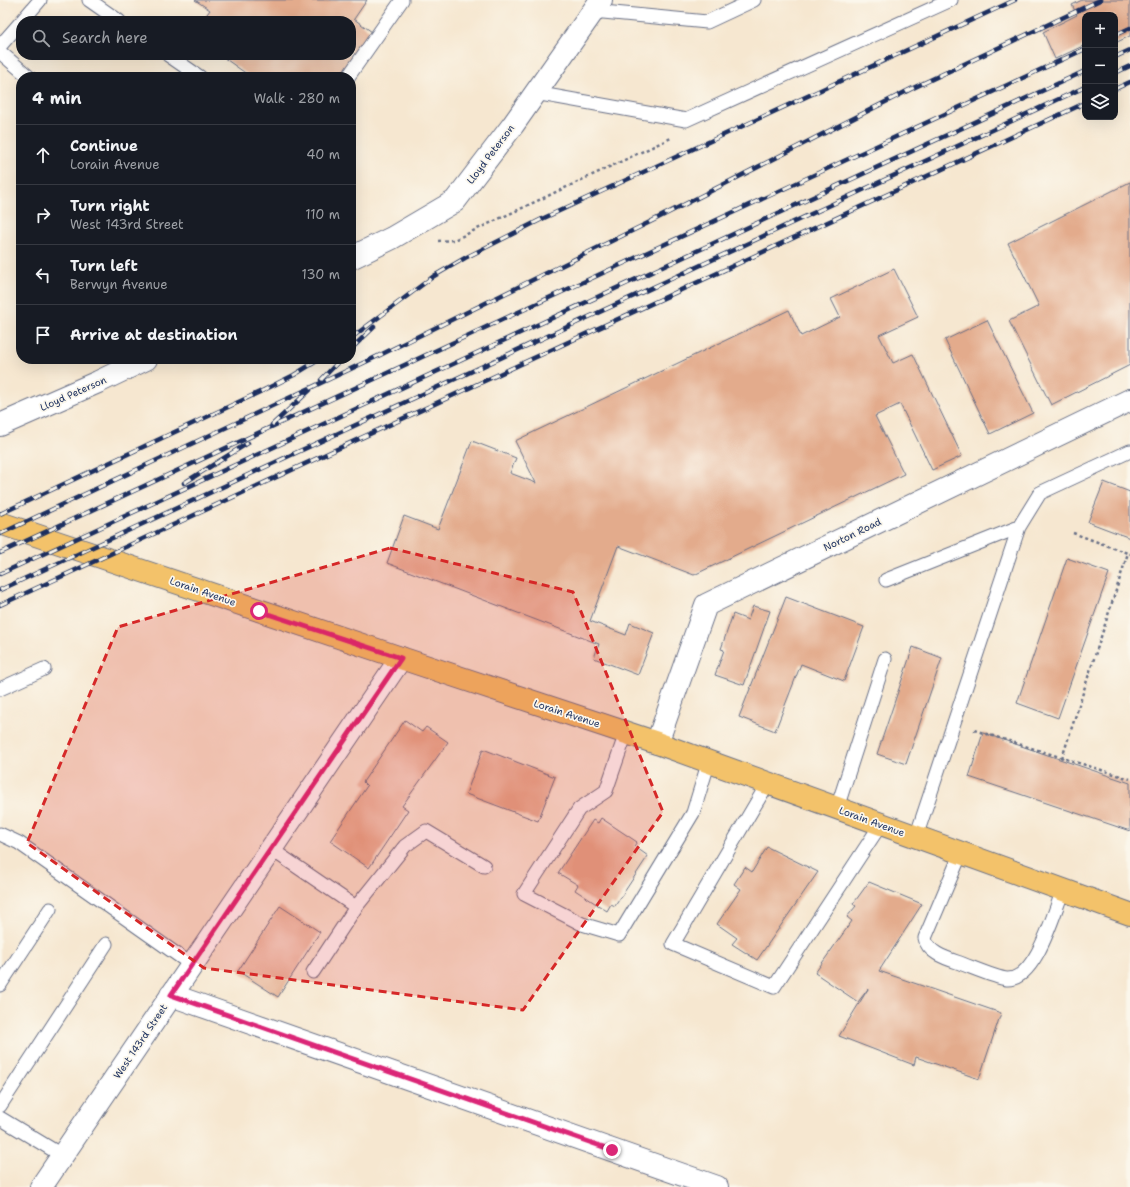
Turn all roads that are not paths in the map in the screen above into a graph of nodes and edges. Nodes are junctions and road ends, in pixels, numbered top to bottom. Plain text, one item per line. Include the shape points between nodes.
1 (40, 0) edge
2 (89, 0) edge
3 (402, 0) edge
4 (754, 0) edge
5 (951, 0) edge
6 (597, 5) edge
7 (26, 16) edge
8 (112, 16) edge
9 (16, 27) edge
10 (0, 46) edge
11 (0, 52) edge
12 (175, 60) edge
13 (23, 72) edge
14 (193, 72) edge
15 (352, 72) edge
16 (535, 93) junction
17 (356, 256) edge
18 (136, 364) edge
19 (1130, 400) edge
20 (0, 425) edge
21 (1130, 451) edge
22 (0, 523) edge
23 (1019, 527) junction
24 (886, 580) dead end
25 (401, 658) junction
26 (885, 659) dead end
27 (44, 668) dead end
28 (0, 689) edge
29 (626, 733) junction
30 (657, 743) junction
31 (709, 762) junction
32 (768, 783) junction
33 (837, 808) junction
34 (881, 824) junction
35 (0, 834) edge
36 (916, 837) junction
37 (271, 849) junction
38 (961, 853) junction
39 (484, 866) dead end
40 (1063, 890) junction
41 (356, 907) junction
42 (50, 909) dead end
43 (1130, 914) edge
44 (106, 944) dead end
45 (192, 965) junction
46 (313, 972) dead end
47 (0, 985) edge
48 (171, 995) junction
49 (0, 1106) edge
50 (0, 1118) edge
51 (62, 1156) junction
52 (41, 1187) edge
53 (717, 1187) edge

1 - 7 lane
2 - 8 lane
3 - 15 lane
4 - 6 lane via 707,22
5 - 16 lane via 686,120
6 - 16 street, Lloyd Peterson
9 - 10 lane
11 - 13 lane
12 - 14 lane
16 - 17 street, Lloyd Peterson via 455,200 392,238
18 - 20 street, Lloyd Peterson
19 - 30 street, Norton Road via 706,605
21 - 23 lane via 1040,493
22 - 25 main road, Lorain Avenue
23 - 24 lane
23 - 36 lane
25 - 29 main road, Lorain Avenue
25 - 37 street, West 143rd Street
26 - 33 lane
27 - 28 lane
29 - 30 main road, Lorain Avenue
29 - 31 lane via 606,791 579,809 524,894 582,924 619,935 693,813
30 - 31 main road, Lorain Avenue
31 - 32 main road, Lorain Avenue
32 - 33 main road, Lorain Avenue
32 - 34 lane via 673,944 774,987
33 - 34 main road, Lorain Avenue
34 - 36 main road, Lorain Avenue
35 - 45 lane via 19,843
36 - 38 main road, Lorain Avenue
37 - 41 lane
37 - 45 street, West 143rd Street
38 - 40 main road, Lorain Avenue
38 - 40 lane via 925,938 926,944 935,952 955,961 1006,979 1016,977 1035,960
39 - 41 lane via 426,831 405,846
40 - 43 main road, Lorain Avenue
41 - 46 lane
42 - 47 lane
44 - 49 lane
45 - 48 street, West 143rd Street
48 - 51 street, West 143rd Street
48 - 53 street
50 - 51 lane
51 - 52 street, West 143rd Street

